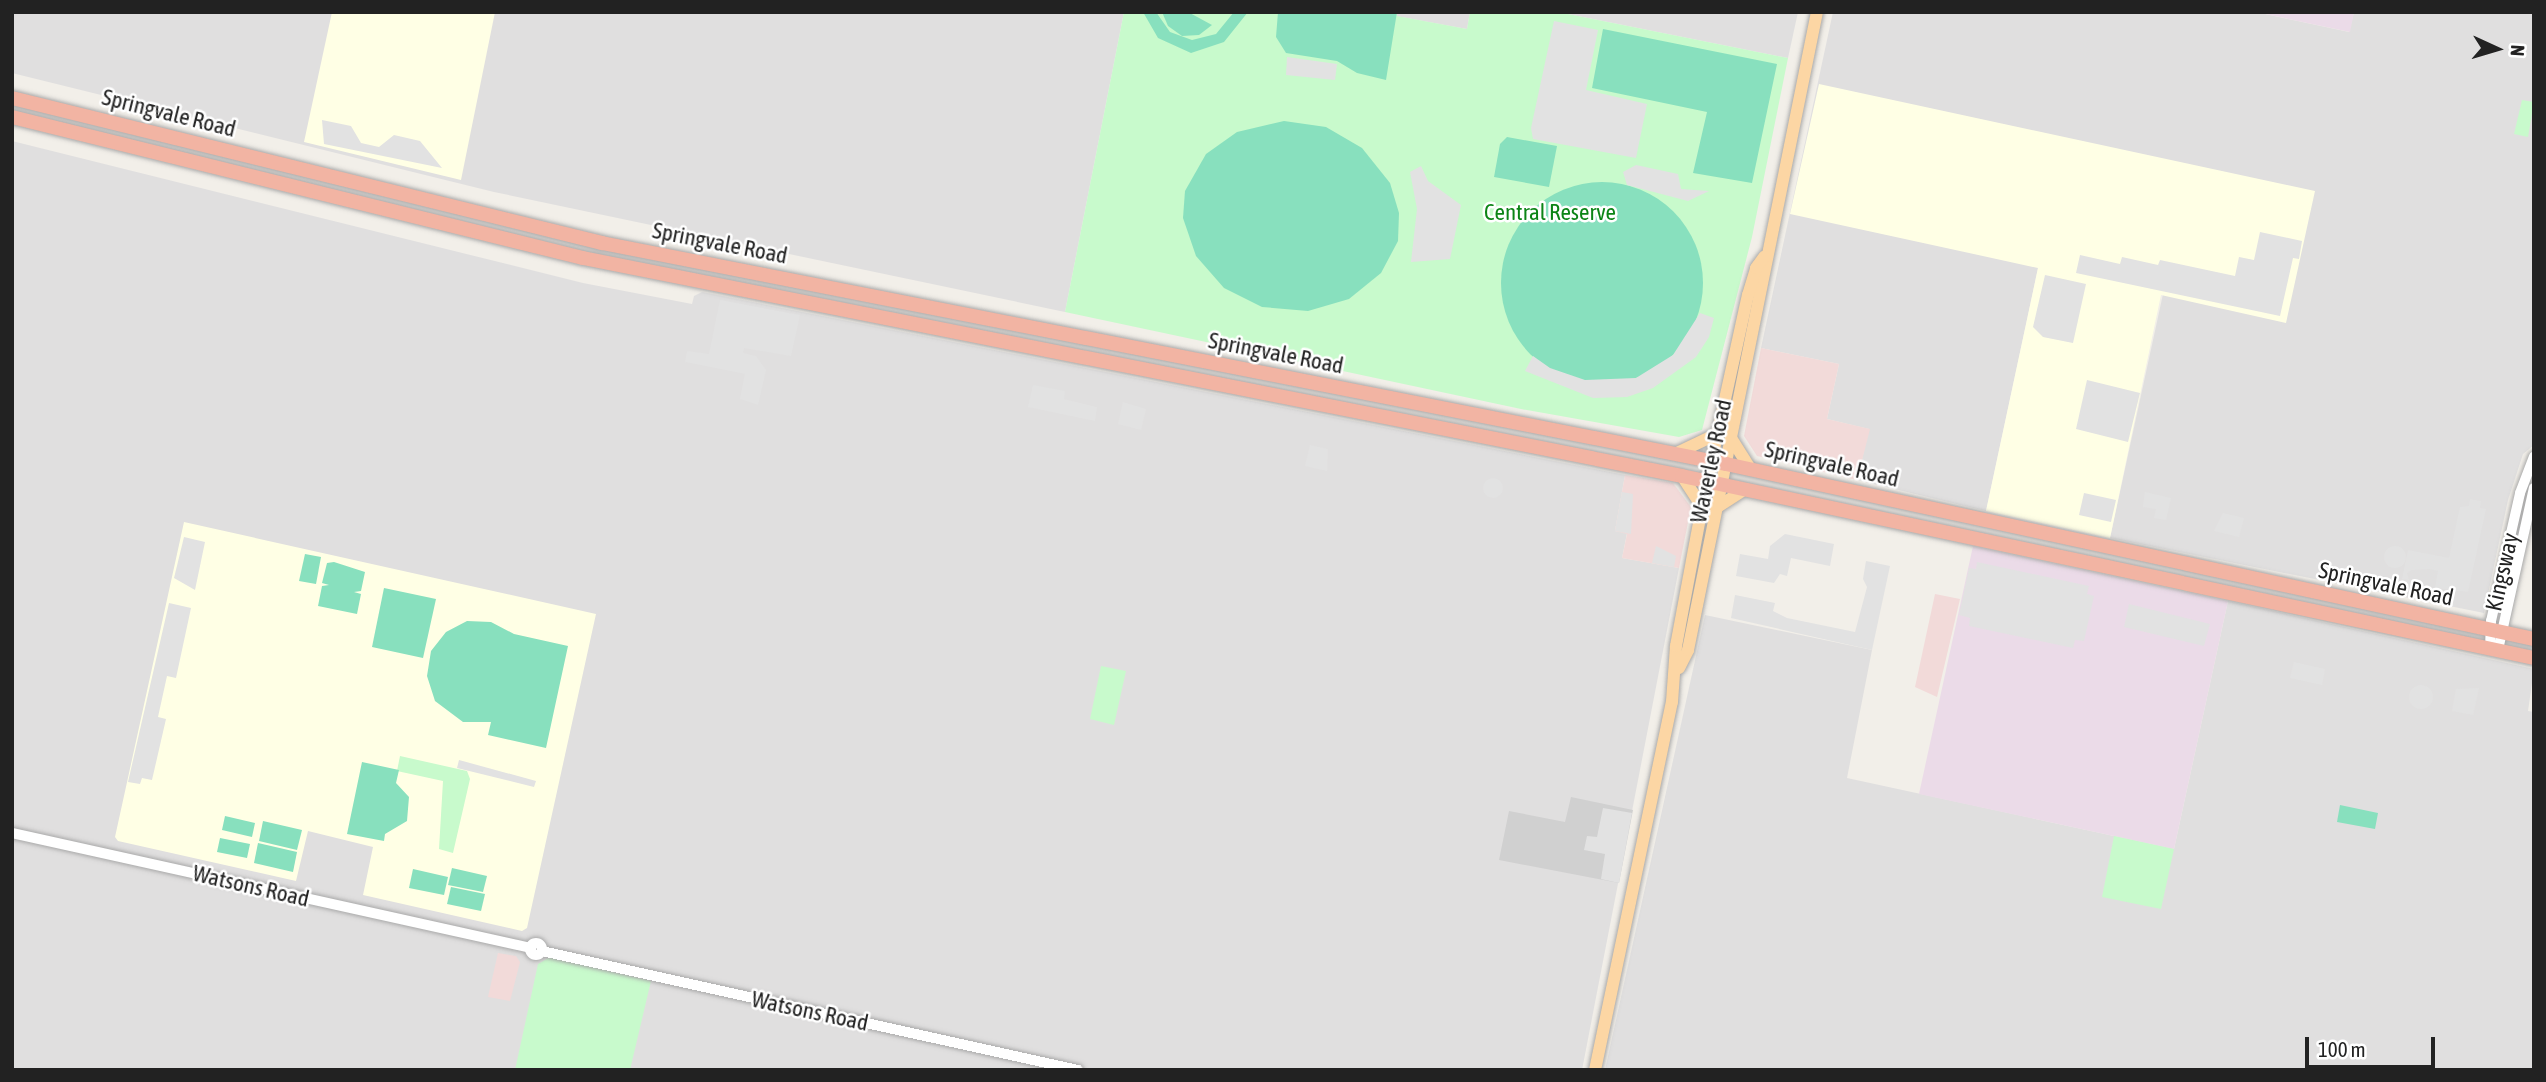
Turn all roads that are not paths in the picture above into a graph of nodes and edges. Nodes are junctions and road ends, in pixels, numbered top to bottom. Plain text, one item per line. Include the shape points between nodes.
1 (1817, 12) edge
2 (12, 98) edge
3 (12, 117) edge
4 (1764, 257) junction
5 (1717, 434) junction
6 (1731, 438) junction
7 (1675, 454) junction
8 (2534, 457) edge
9 (1718, 462) junction
10 (1750, 469) junction
11 (1682, 476) junction
12 (1707, 481) junction
13 (1722, 484) junction
14 (2534, 488) edge
15 (1745, 489) junction
16 (1702, 506) junction
17 (1716, 508) junction
18 (1934, 510) junction
19 (1934, 528) junction
20 (2496, 631) junction
21 (2534, 639) edge
22 (2494, 649) junction
23 (2534, 658) edge
24 (1678, 670) junction
25 (12, 833) edge
26 (1078, 1070) edge
27 (1595, 1070) edge

1 - 4 main road, Waverley Road
2 - 7 highway, Springvale Road via 602,243
3 - 11 highway, Springvale Road via 583,258
4 - 5 main road, Waverley Road via 1748,295
4 - 6 main road, Waverley Road via 1766,268
5 - 7 main road
5 - 9 main road, Waverley Road
6 - 9 main road, Waverley Road
6 - 10 main road
7 - 9 highway, Springvale Road
8 - 20 street, Kingsway via 2522,483
9 - 10 highway, Springvale Road
9 - 12 main road, Waverley Road
9 - 13 main road, Waverley Road
10 - 18 highway, Springvale Road
11 - 12 highway, Springvale Road
11 - 16 main road
12 - 13 highway, Springvale Road
12 - 16 main road, Waverley Road
13 - 15 highway, Springvale Road
13 - 17 main road, Waverley Road
14 - 20 street, Kingsway
15 - 17 main road
15 - 19 highway, Springvale Road
16 - 24 main road, Waverley Road via 1676,646
17 - 24 main road, Waverley Road via 1688,650
18 - 19 highway
18 - 20 highway, Springvale Road
19 - 22 highway, Springvale Road
20 - 21 highway, Springvale Road
20 - 22 street, Kingsway
22 - 23 highway, Springvale Road
24 - 27 main road, Waverley Road
25 - 26 street, Watsons Road via 530,948 537,943 542,951

